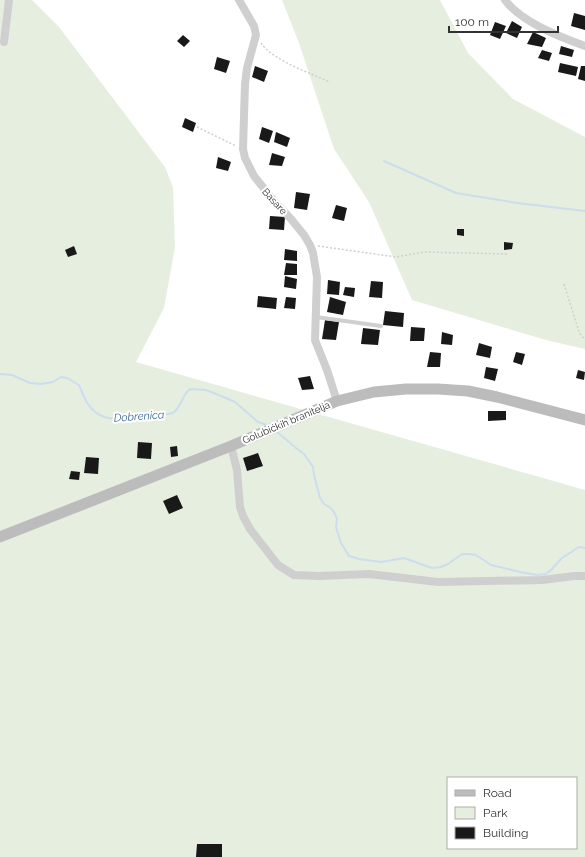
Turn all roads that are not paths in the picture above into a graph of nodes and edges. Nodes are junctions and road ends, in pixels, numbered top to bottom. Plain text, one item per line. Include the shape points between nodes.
1 (9, 0) edge
2 (239, 0) edge
3 (505, 0) edge
4 (4, 42) dead end
5 (585, 46) edge
6 (315, 317) junction
7 (380, 326) dead end
8 (337, 401) junction
9 (585, 420) edge
10 (236, 444) junction
11 (0, 537) edge
12 (585, 576) edge

1 - 4 street
2 - 6 street, Basare via 254,26 256,35 245,84 243,150 254,176 310,245 317,277
3 - 5 street via 522,17
6 - 7 lane
6 - 8 street, Basare via 315,340 328,370
8 - 9 street, Golubićkih branitelja via 374,392 406,389 468,391 497,396
8 - 10 street, Golubićkih branitelja
10 - 11 street, Golubićkih branitelja
10 - 12 street via 240,507 243,516 278,565 294,575 369,574 438,582 542,580

